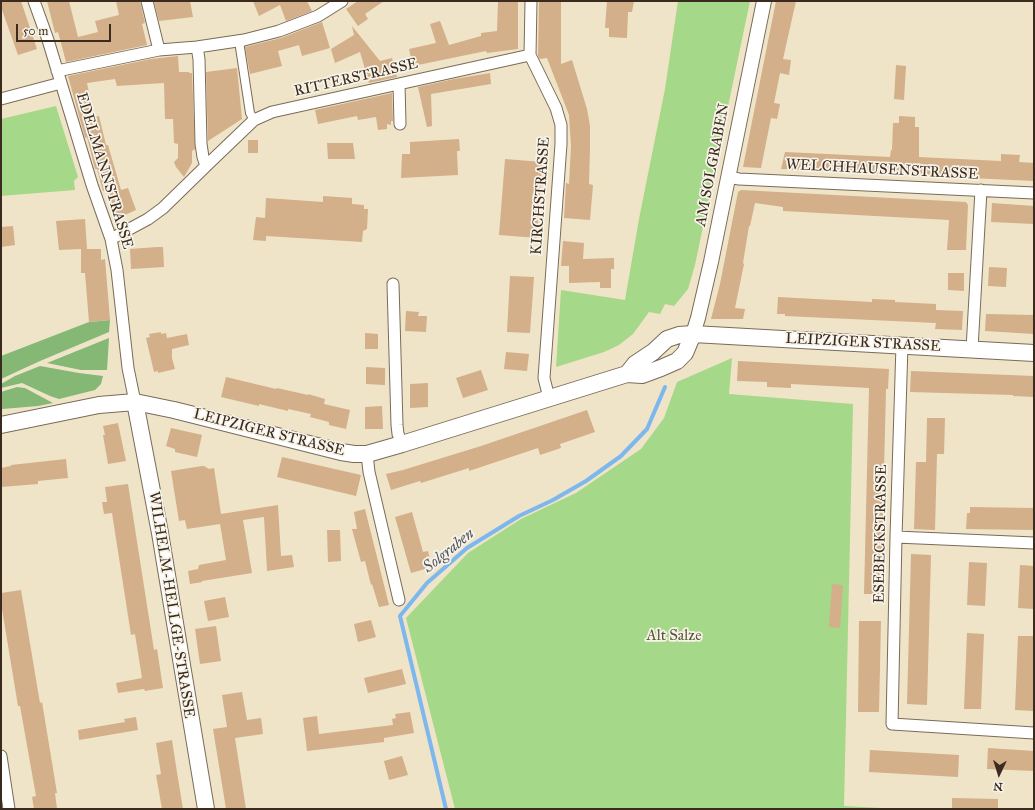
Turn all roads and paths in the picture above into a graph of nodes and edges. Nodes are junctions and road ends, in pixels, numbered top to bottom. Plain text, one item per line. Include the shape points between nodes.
1 (34, 1) edge
2 (147, 1) edge
3 (342, 1) edge
4 (532, 1) edge
5 (764, 1) edge
6 (239, 41) junction
7 (197, 47) junction
8 (159, 50) junction
9 (530, 55) junction
10 (57, 71) junction
11 (61, 83) junction
12 (399, 84) junction
13 (1, 99) edge
14 (254, 120) junction
15 (400, 124) dead end
16 (206, 166) junction
17 (728, 177) junction
18 (980, 190) junction
19 (1034, 193) edge
20 (112, 239) junction
21 (393, 284) dead end
22 (693, 334) junction
23 (902, 345) junction
24 (972, 349) junction
25 (1034, 353) edge
26 (627, 374) junction
27 (549, 398) junction
28 (135, 402) junction
29 (1, 425) edge
30 (402, 444) junction
31 (367, 454) junction
32 (896, 537) junction
33 (1034, 544) edge
34 (400, 600) dead end
35 (1034, 733) edge
36 (1, 756) edge
37 (9, 809) edge
38 (206, 809) edge

1 - 10 street, EDELMANNSTRASSE
2 - 8 street
3 - 6 street via 318,16 279,31
4 - 9 street, KIRCHSTRASSE
5 - 17 street, AM SOLGRABEN
6 - 7 street
6 - 14 street via 250,113
7 - 8 street
7 - 16 street via 201,144
8 - 10 street
9 - 12 street, RITTERSTRASSE
9 - 27 street, KIRCHSTRASSE via 556,108 561,125 544,378
10 - 11 street, EDELMANNSTRASSE
11 - 13 street
11 - 20 street, EDELMANNSTRASSE
12 - 14 street, RITTERSTRASSE via 272,112
12 - 15 street
14 - 16 street, RITTERSTRASSE
16 - 20 street, RITTERSTRASSE via 163,208
17 - 18 street, WELCHHAUSENSTRASSE
17 - 22 street, AM SOLGRABEN
18 - 19 street, WELCHHAUSENSTRASSE
18 - 24 street
20 - 28 street, EDELMANNSTRASSE via 128,368
21 - 30 street via 398,434
22 - 23 main road, LEIPZIGER STRASSE
22 - 26 main road, LEIPZIGER STRASSE via 666,339 635,364
22 - 26 main road, LEIPZIGER STRASSE via 685,353 677,361 642,375
23 - 24 main road, LEIPZIGER STRASSE
23 - 32 street, ESEBECKSTRASSE
24 - 25 main road, LEIPZIGER STRASSE
26 - 27 main road, LEIPZIGER STRASSE
27 - 30 main road, LEIPZIGER STRASSE
28 - 29 main road, LEIPZIGER STRASSE via 99,405
28 - 31 main road, LEIPZIGER STRASSE via 341,452
28 - 38 main road, WILHELM-HELLGE-STRASSE via 160,533
30 - 31 main road, LEIPZIGER STRASSE
31 - 34 street via 369,472
32 - 33 street
32 - 35 street, ESEBECKSTRASSE via 892,724
36 - 37 street

